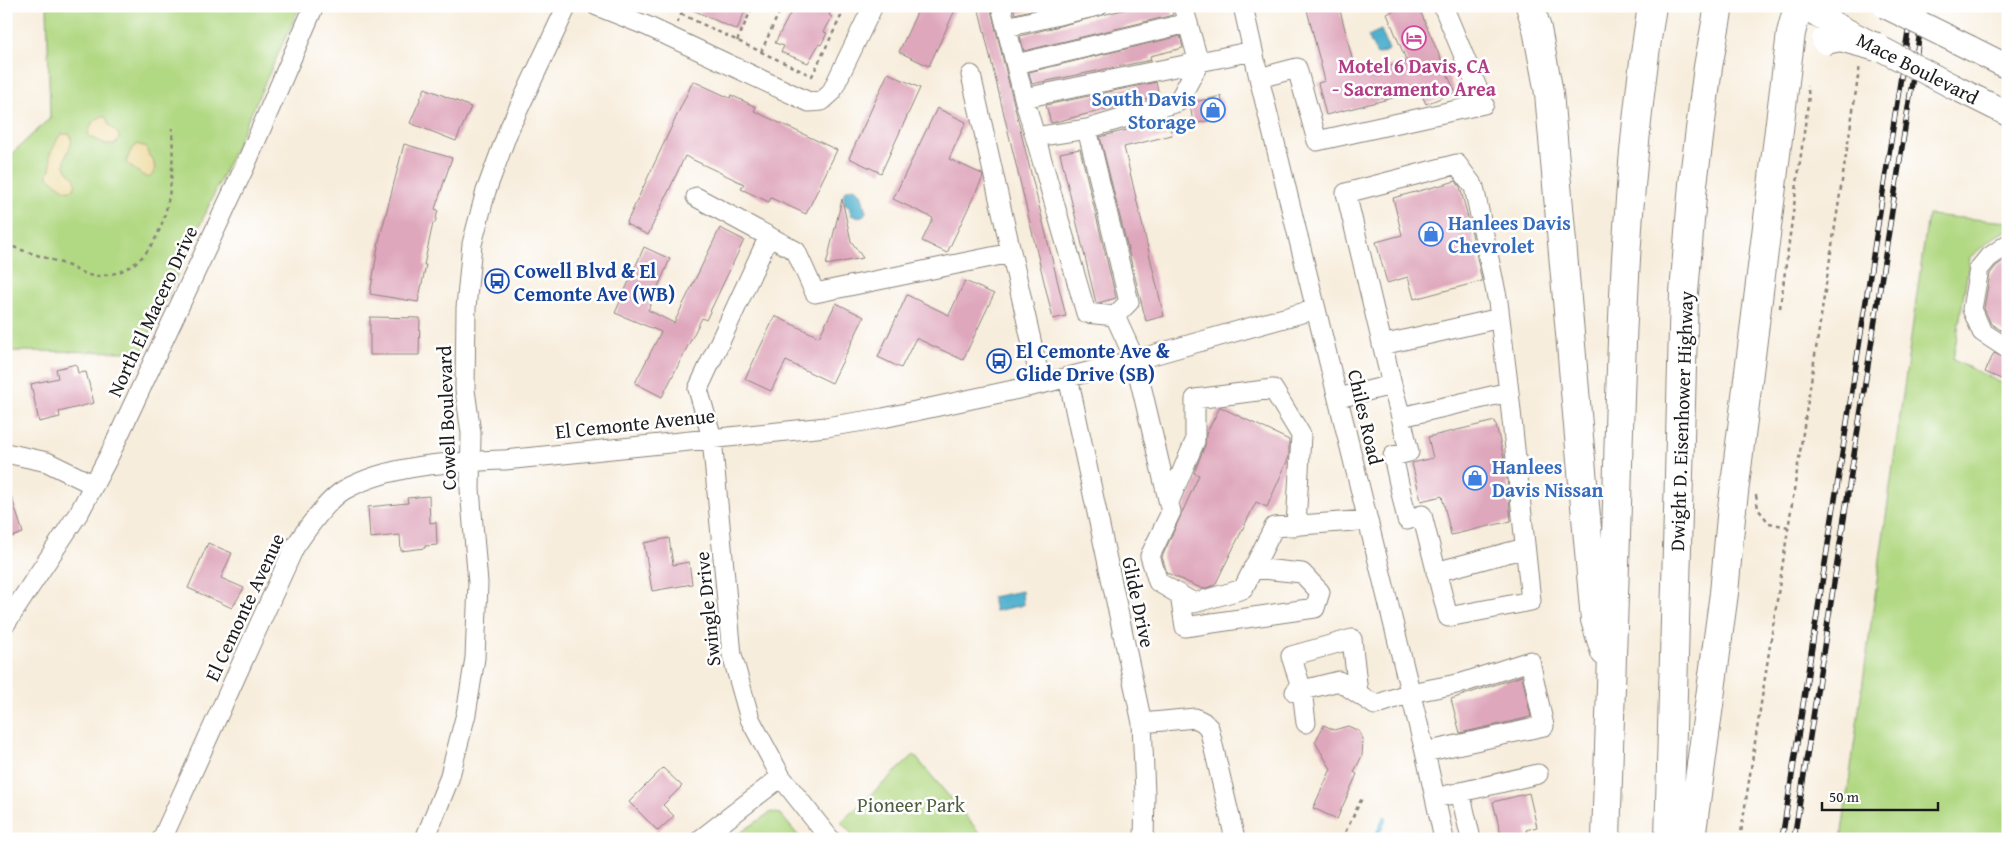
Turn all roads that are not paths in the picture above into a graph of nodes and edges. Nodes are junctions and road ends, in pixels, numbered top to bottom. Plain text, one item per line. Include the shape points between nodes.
1 (314, 6) edge
2 (567, 6) edge
3 (597, 6) edge
4 (873, 6) edge
5 (1001, 6) edge
6 (1098, 6) edge
7 (1243, 6) edge
8 (1443, 6) edge
9 (1530, 6) edge
10 (1719, 6) edge
11 (1798, 6) edge
12 (1803, 6) edge
13 (1885, 6) edge
14 (1651, 10) edge
15 (1186, 15) edge
16 (1006, 27) junction
17 (1827, 30) junction
18 (1253, 51) junction
19 (1868, 56) joint
20 (1199, 63) junction
21 (1016, 64) junction
22 (2008, 67) edge
23 (971, 75) dead end
24 (1259, 78) junction
25 (1796, 89) junction
26 (1024, 98) junction
27 (2008, 114) edge
28 (1087, 129) junction
29 (1035, 137) junction
30 (696, 197) dead end
31 (769, 236) junction
32 (2008, 244) edge
33 (1011, 253) junction
34 (1316, 309) junction
35 (1114, 316) junction
36 (1500, 318) junction
37 (1382, 345) junction
38 (2008, 349) edge
39 (1135, 360) junction
40 (1068, 377) junction
41 (1041, 384) junction
42 (1392, 385) junction
43 (1509, 392) junction
44 (1338, 398) junction
45 (1401, 417) junction
46 (712, 438) junction
47 (6, 453) edge
48 (472, 461) junction
49 (94, 485) junction
50 (1169, 502) junction
51 (1367, 520) junction
52 (1296, 526) junction
53 (1525, 548) junction
54 (1253, 568) junction
55 (1436, 572) junction
56 (1180, 595) junction
57 (6, 623) edge
58 (1612, 677) junction
59 (1298, 691) junction
60 (1410, 693) junction
61 (1358, 694) junction
62 (1142, 723) junction
63 (1306, 723) dead end
64 (1425, 752) junction
65 (1538, 774) dead end
66 (781, 777) junction
67 (1460, 792) junction
68 (1435, 798) junction
69 (162, 839) edge
70 (425, 839) edge
71 (701, 839) edge
72 (830, 839) edge
73 (1144, 839) edge
74 (1235, 839) edge
75 (1444, 839) edge
76 (1470, 839) edge
77 (1606, 839) edge
78 (1669, 839) edge
79 (1692, 839) edge

1 - 49 street, North El Macero Drive via 245,166
2 - 48 street, Cowell Boulevard via 509,129 486,191 472,244 466,308 465,390
3 - 4 street via 655,29 810,102 822,101 831,93
5 - 16 street
6 - 16 street
7 - 18 street, Chiles Road
8 - 24 street via 1484,104 1317,140 1297,68
9 - 58 highway via 1549,93 1595,620
10 - 78 highway, Dwight D. Eisenhower Highway via 1694,174 1684,293
11 - 25 highway via 1792,27
12 - 17 main road
13 - 22 main road, Mace Boulevard, bridge
14 - 58 highway via 1632,169 1620,348
15 - 20 street
15 - 21 street
16 - 21 street
17 - 19 highway, bridge
17 - 25 highway via 1796,61
18 - 20 street
18 - 24 street, Chiles Road
19 - 27 main road, Mace Boulevard, bridge via 1964,92
20 - 26 street
20 - 28 street via 1178,102
21 - 26 street
23 - 33 street
24 - 34 street, Chiles Road
25 - 79 highway via 1731,517
26 - 29 street
28 - 29 street
28 - 35 street via 1129,302
29 - 35 street via 1086,314
30 - 31 street
31 - 33 street via 796,250 815,293
31 - 46 street, Swingle Drive via 698,389
32 - 38 street via 1979,269 1972,309 1982,332
33 - 41 street
34 - 39 street, El Cemonte Avenue
34 - 44 street, Chiles Road
35 - 39 street
36 - 37 street
36 - 37 street via 1474,187 1457,164 1346,193
36 - 43 street
37 - 42 street
39 - 40 street, El Cemonte Avenue
39 - 50 street
40 - 41 street, El Cemonte Avenue
40 - 62 street, Glide Drive
41 - 46 street, El Cemonte Avenue via 884,418
42 - 44 street
42 - 45 street
43 - 45 street
43 - 53 street
44 - 51 street, Chiles Road
45 - 55 street via 1409,452 1393,456 1407,520 1422,515
46 - 48 street, El Cemonte Avenue
46 - 66 street, Swingle Drive via 732,656 750,718
47 - 49 street via 47,462
48 - 69 street, El Cemonte Avenue via 394,471 343,491 313,519 294,548
48 - 70 street, Cowell Boulevard via 470,489 478,583 475,658 466,714 449,779
49 - 57 street, North El Macero Drive
50 - 52 street via 1195,441 1195,399 1273,389 1301,435
50 - 56 street via 1171,512 1150,556 1158,582
51 - 52 street
51 - 60 street, Chiles Road
52 - 54 street via 1274,527
53 - 55 street
53 - 55 street via 1531,601 1448,616
54 - 56 street via 1243,589 1194,603
54 - 56 street via 1302,573 1320,592 1315,608 1185,627
58 - 77 highway
59 - 61 street via 1339,681
59 - 61 street via 1291,656 1352,639
59 - 63 street
60 - 61 street via 1375,705
60 - 64 street, Chiles Road
60 - 64 street via 1462,683 1530,661 1544,726
62 - 73 street, Glide Drive
62 - 74 street via 1195,718 1209,728
64 - 68 street, Chiles Road
65 - 67 street
66 - 71 street
66 - 72 street, Swingle Drive
67 - 68 street
67 - 76 street
68 - 75 street, Chiles Road

